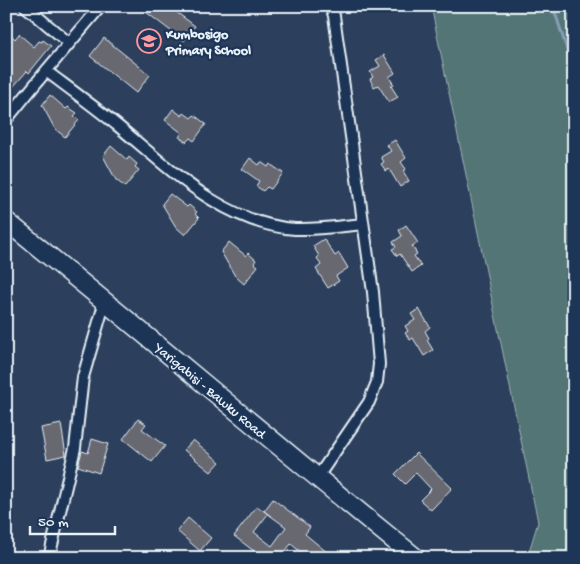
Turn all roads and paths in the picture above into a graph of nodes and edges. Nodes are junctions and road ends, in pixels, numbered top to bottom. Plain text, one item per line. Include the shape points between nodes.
1 (25, 6) edge
2 (101, 6) edge
3 (331, 6) edge
4 (69, 43) junction
5 (46, 71) junction
6 (6, 120) edge
7 (6, 221) edge
8 (364, 224) junction
9 (105, 301) junction
10 (317, 478) junction
11 (49, 558) edge
12 (416, 558) edge

1 - 4 street
2 - 4 street
3 - 8 street
4 - 5 street
5 - 6 street
5 - 8 street via 192,187 224,206 256,221 296,229
7 - 9 highway, Yarigabisi - Bawku Road
8 - 10 street via 378,338 377,382 369,402
9 - 10 highway, Yarigabisi - Bawku Road
9 - 11 street via 83,377 75,448
10 - 12 highway, Yarigabisi - Bawku Road

